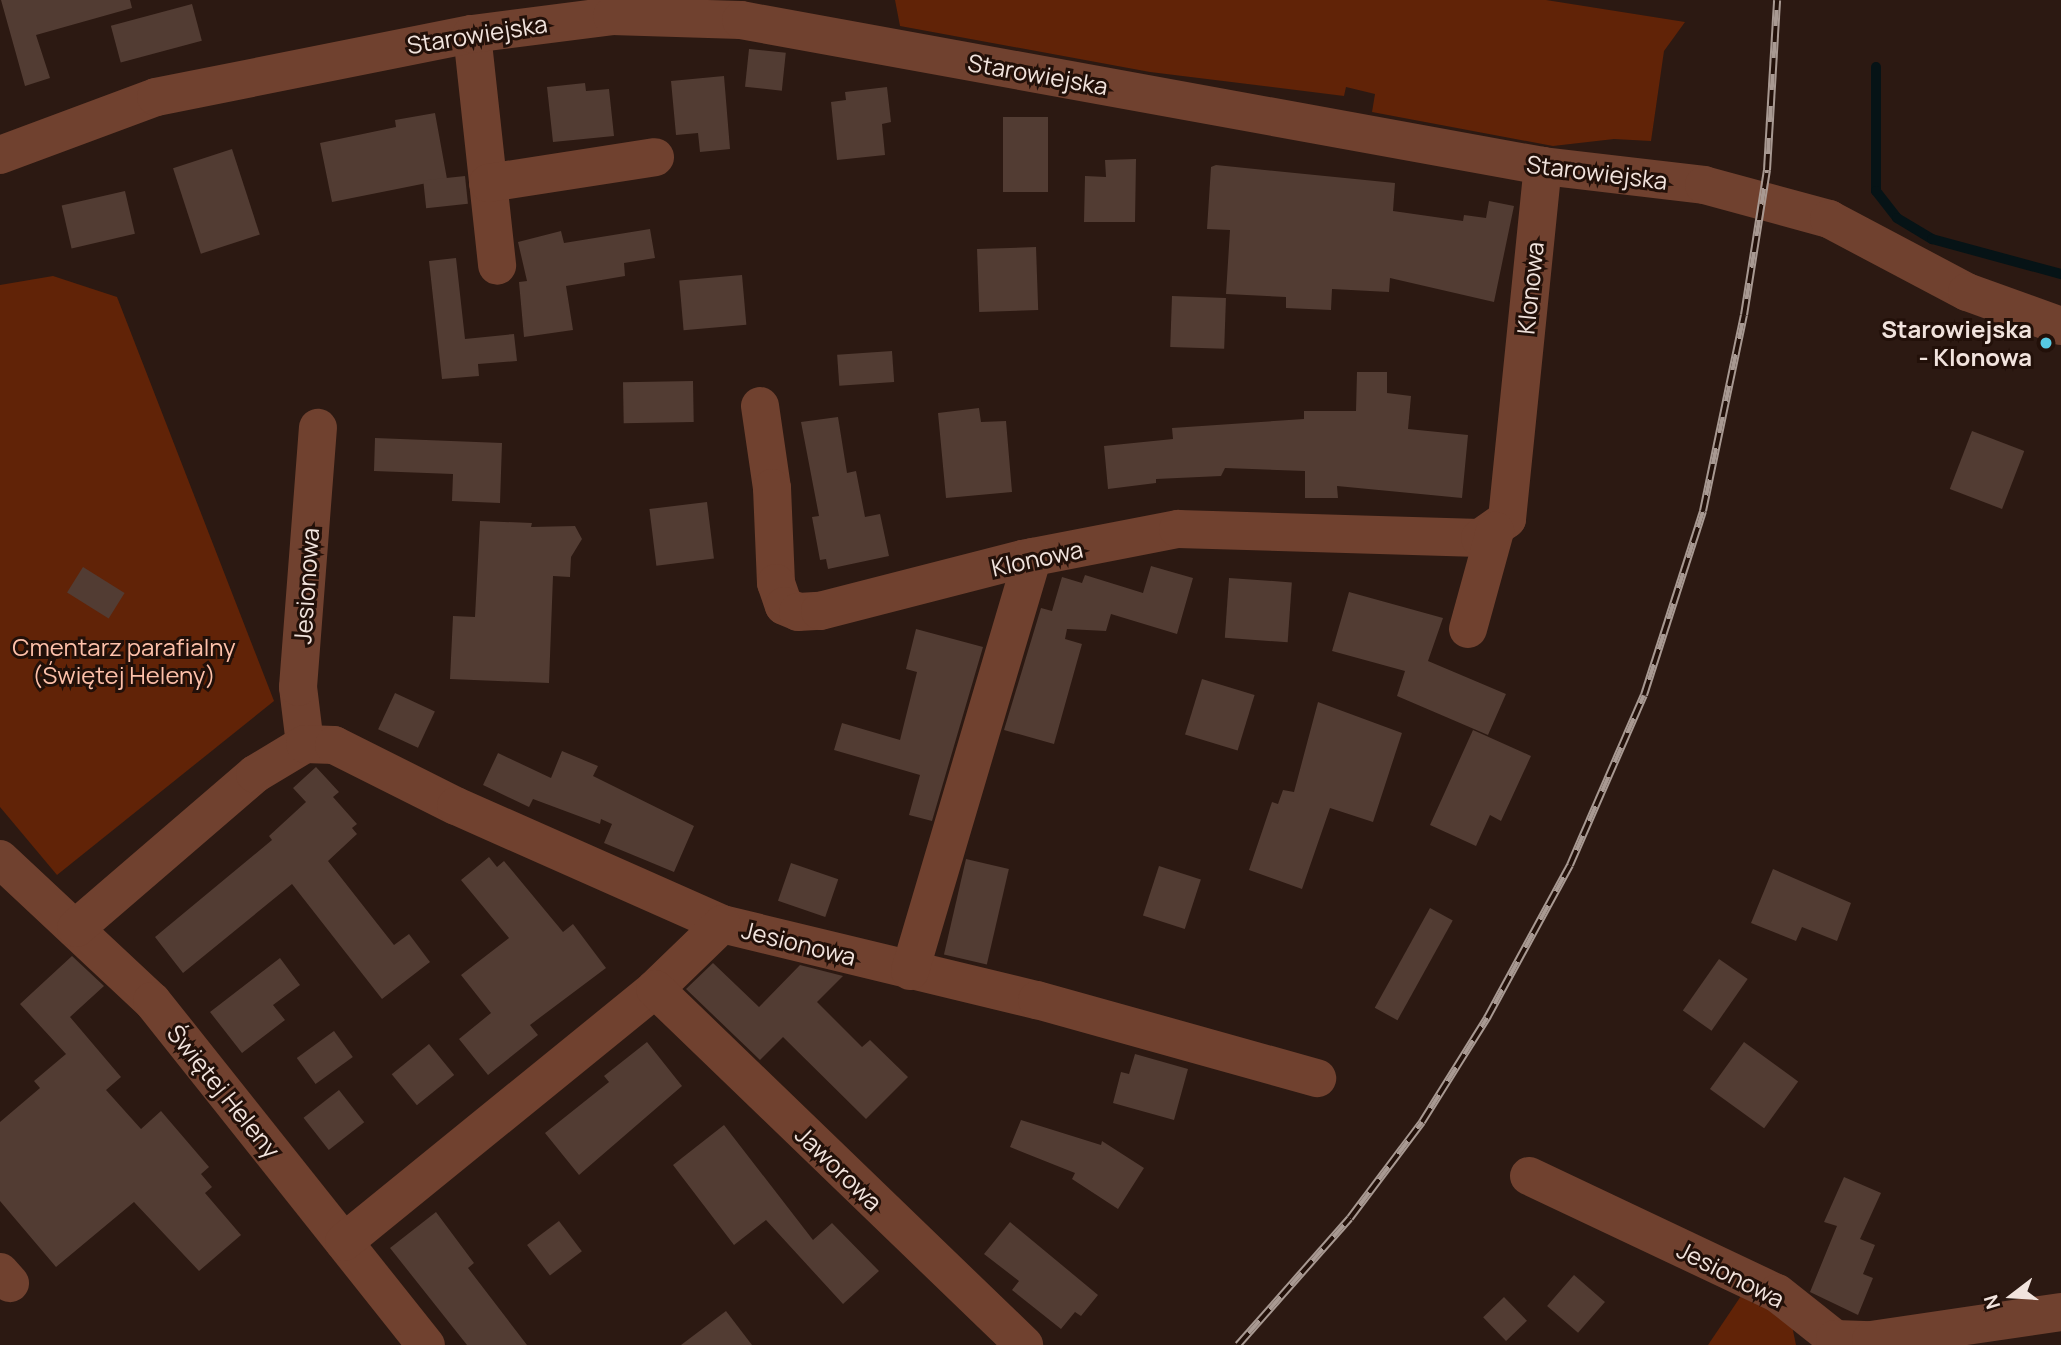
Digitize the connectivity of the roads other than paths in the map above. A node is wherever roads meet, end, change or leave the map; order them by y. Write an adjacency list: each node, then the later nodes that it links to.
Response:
1 (614, 8): 2 (street, Starowiejska); 5 (street, Starowiejska)
2 (472, 34): 3 (street, Starowiejska); 6 (street)
3 (0, 155)
4 (655, 157): 6 (street)
5 (1543, 166): 8 (street, Starowiejska); 11 (street, Klonowa)
6 (488, 183): 7 (street)
7 (498, 266)
8 (2061, 326)
9 (760, 406): 12 (street, Klonowa)
10 (318, 428): 14 (street, Jesionowa)
11 (1495, 531): 12 (street, Klonowa); 13 (street, Klonowa)
12 (1033, 557): 18 (street)
13 (1468, 629)
14 (305, 744): 16 (street, Jesionowa); 17 (street)
15 (0, 859): 17 (street, Świętej Heleny)
16 (722, 924): 18 (street, Jesionowa); 19 (street)
17 (76, 928): 22 (street, Świętej Heleny)
18 (911, 971): 20 (street, Jesionowa)
19 (655, 989): 22 (street); 26 (street, Jaworowa)
20 (1317, 1079)
21 (1529, 1176): 24 (street, Jesionowa)
22 (344, 1242): 25 (street, Świętej Heleny)
23 (2061, 1312): 24 (street, Jesionowa)
24 (1834, 1342)
25 (426, 1345)
26 (1024, 1345)

